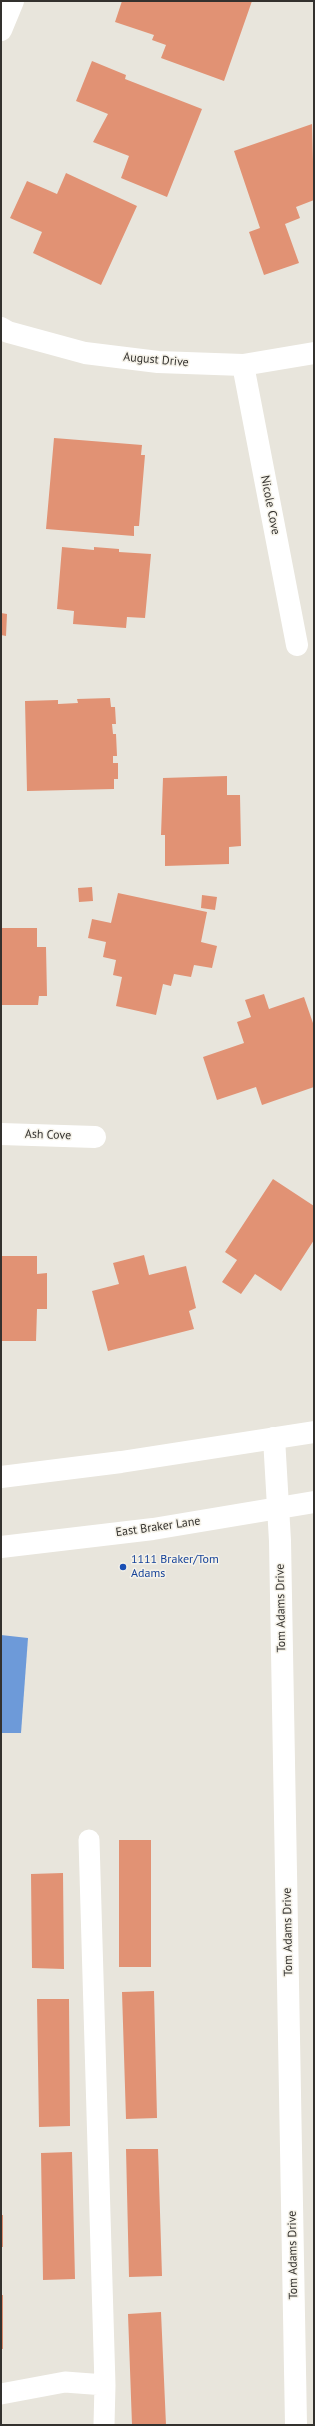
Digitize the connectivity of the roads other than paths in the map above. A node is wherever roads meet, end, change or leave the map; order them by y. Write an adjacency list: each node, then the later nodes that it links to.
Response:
1 (13, 1): 2 (street)
2 (1, 30)
3 (1, 328): 5 (street, August Drive)
4 (314, 353): 5 (street, August Drive)
5 (243, 365): 6 (street, Nicole Cove)
6 (297, 645)
7 (1, 1134): 8 (street, Ash Cove)
8 (95, 1137)
9 (314, 1432): 10 (street)
10 (274, 1438): 11 (street); 13 (street, Tom Adams Drive)
11 (1, 1476)
12 (314, 1502): 13 (street, East Braker Lane)
13 (278, 1508): 14 (street, East Braker Lane); 19 (street, Tom Adams Drive)
14 (1, 1547)
15 (89, 1840): 16 (lane)
16 (105, 2384): 17 (lane); 18 (lane)
17 (1, 2394)
18 (104, 2425)
19 (296, 2425)

